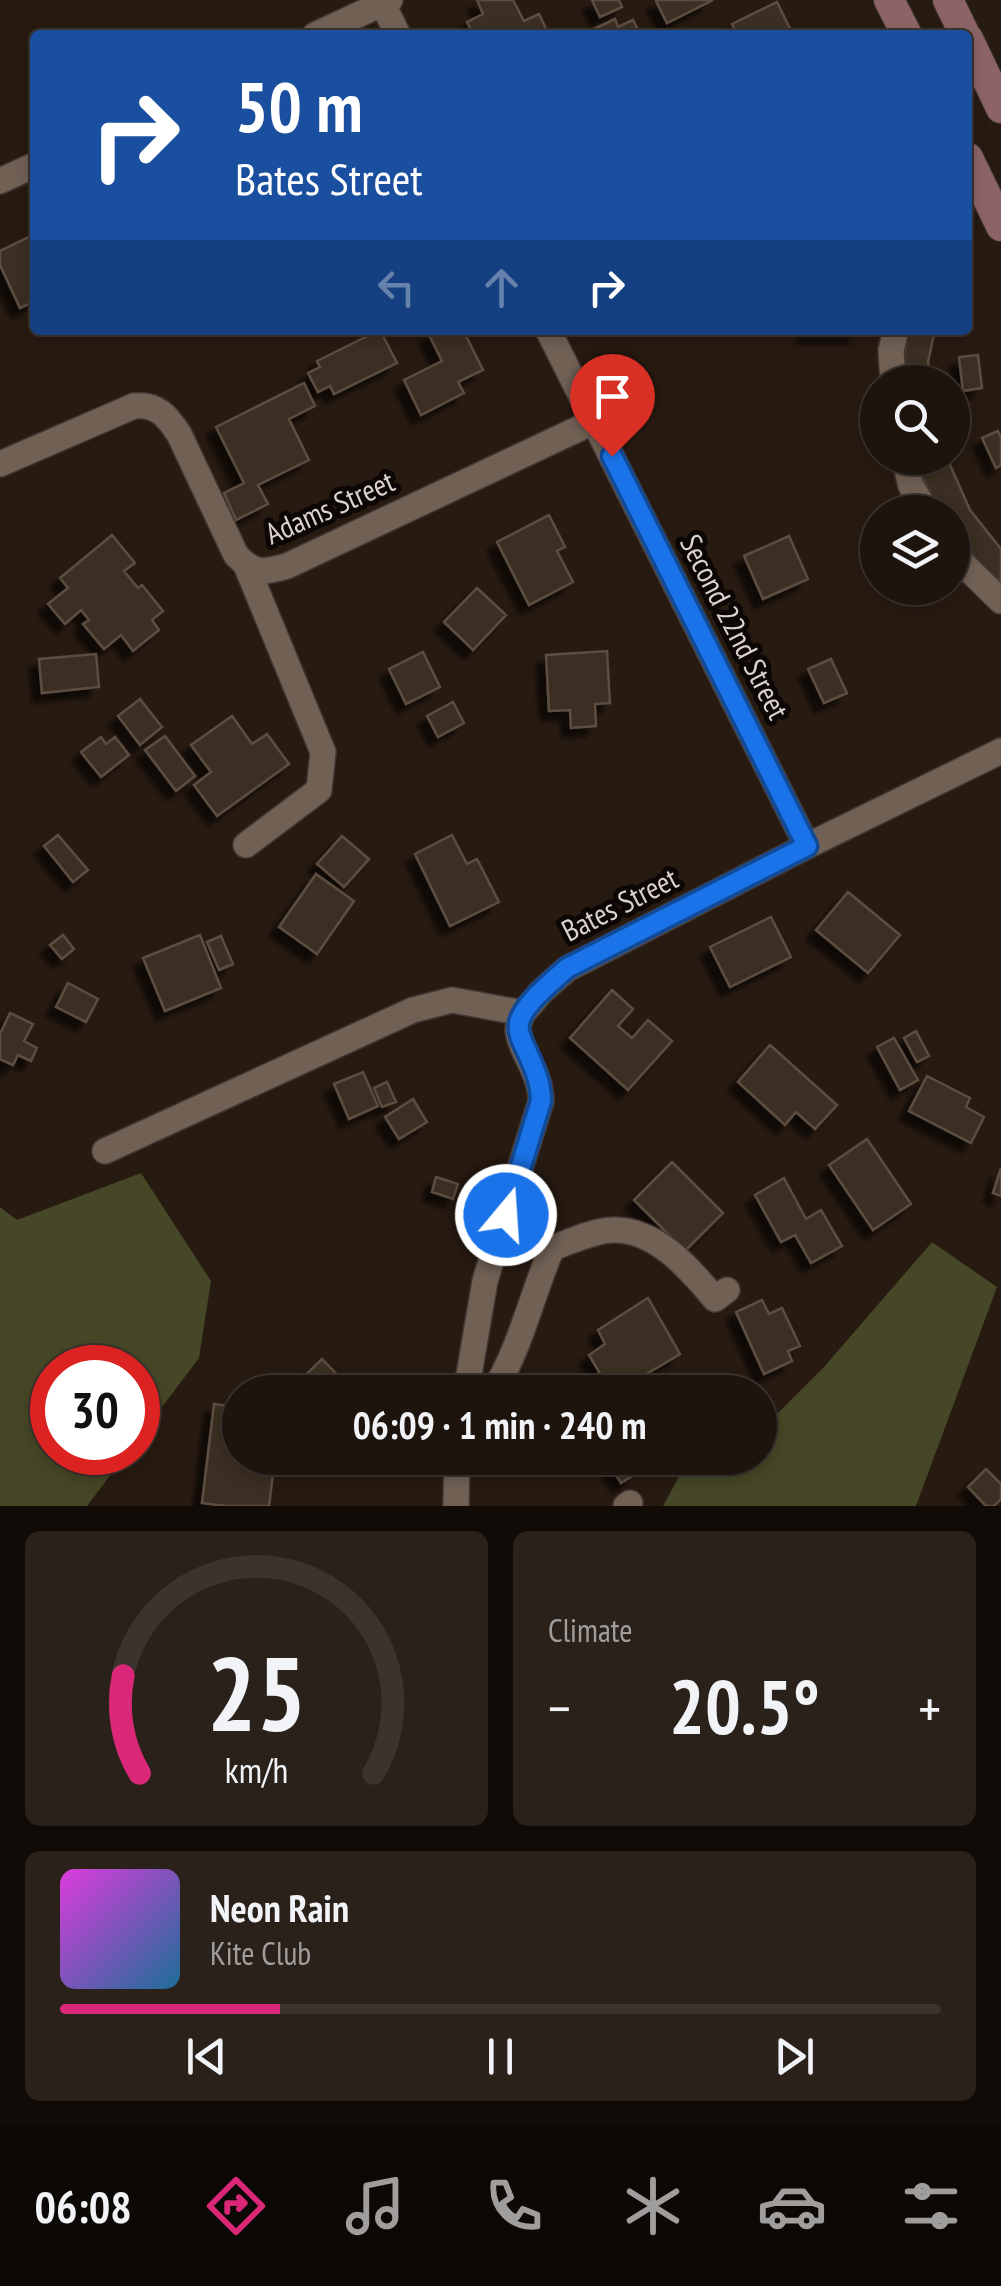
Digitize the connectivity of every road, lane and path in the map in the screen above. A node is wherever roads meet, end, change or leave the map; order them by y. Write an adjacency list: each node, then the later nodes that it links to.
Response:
1 (890, 0): 6 (street)
2 (948, 0): 7 (street)
3 (384, 1): 4 (street); 5 (street)
4 (324, 30)
5 (396, 30)
6 (905, 30)
7 (963, 30)
8 (972, 49): 9 (street)
9 (1001, 108)
10 (30, 167): 12 (street)
11 (972, 178): 13 (street)
12 (0, 181)
13 (1001, 226)
14 (551, 335): 17 (street, Second 22nd Street)
15 (895, 335): 16 (street)
16 (892, 365)
17 (595, 421): 19 (street, Adams Street); 24 (street, Second 22nd Street)
18 (0, 464): 19 (street, Adams Street)
19 (246, 565): 23 (street)
20 (970, 572): 21 (street)
21 (1001, 601)
22 (1001, 751): 24 (street, Bates Street)
23 (246, 844)
24 (807, 846): 25 (street, Bates Street)
25 (523, 1012): 26 (street); 28 (street)
26 (105, 1151)
27 (726, 1290): 29 (street)
28 (469, 1375)
29 (501, 1375)
30 (457, 1475): 31 (street)
31 (456, 1506)

